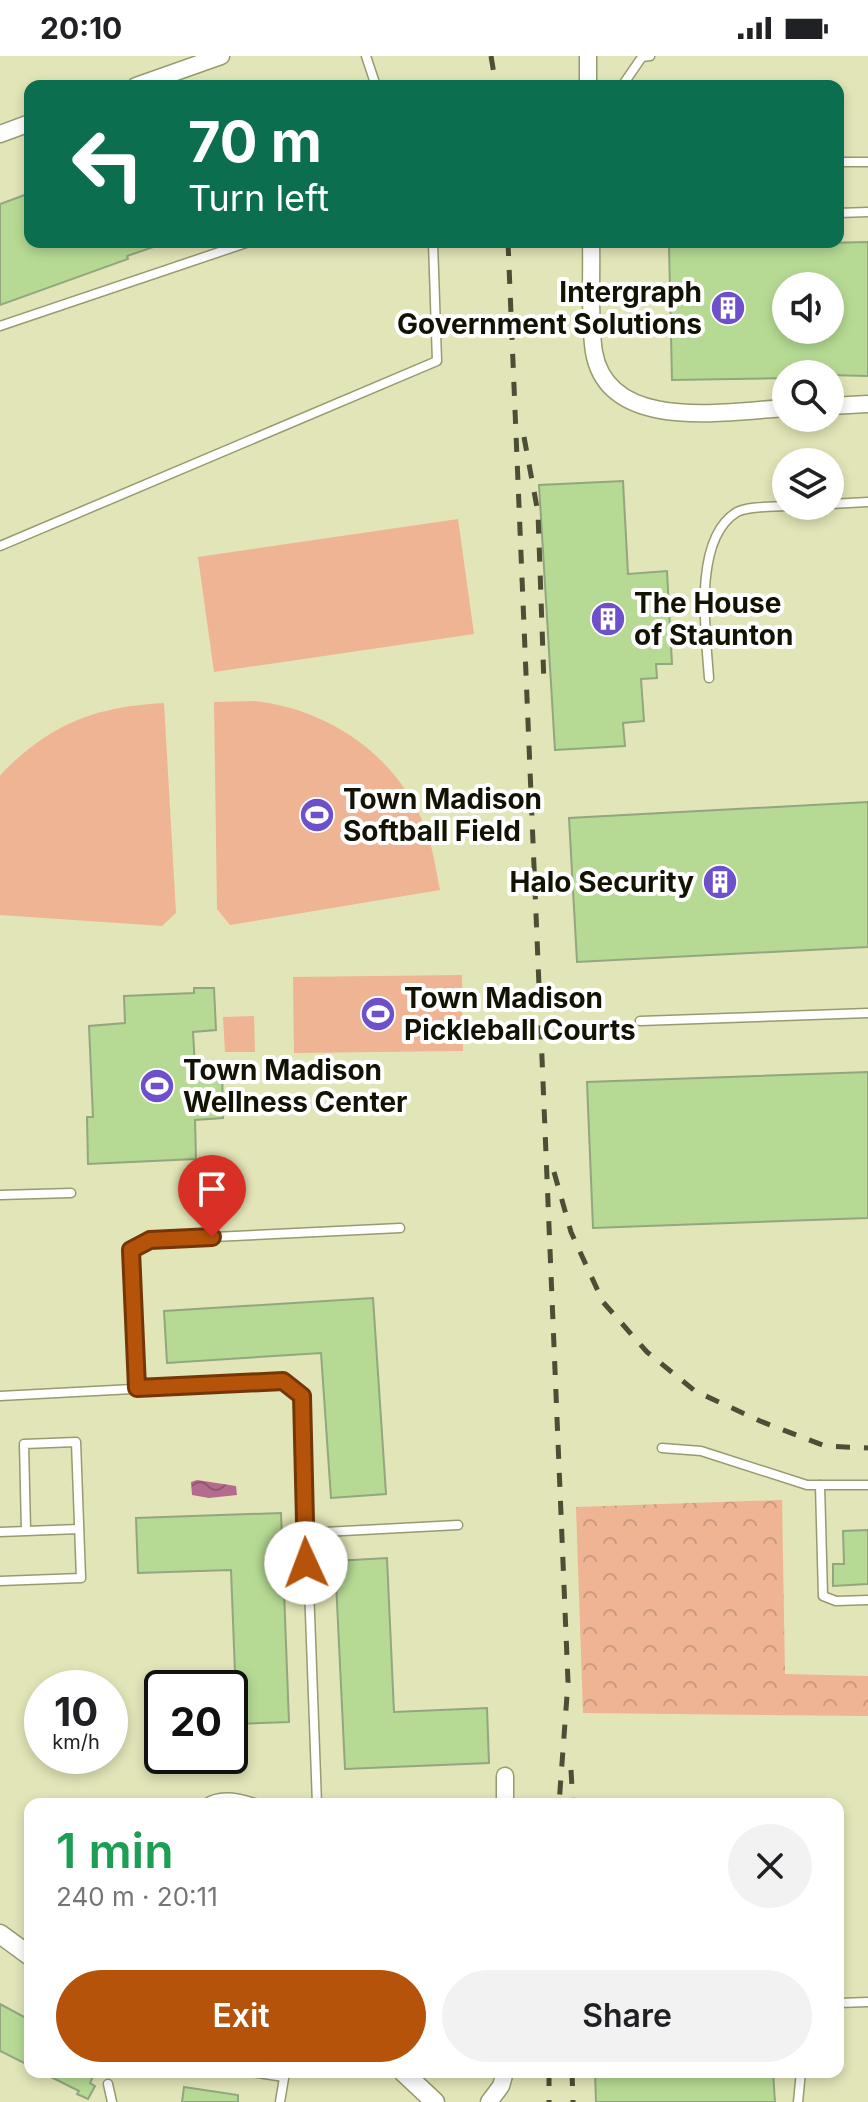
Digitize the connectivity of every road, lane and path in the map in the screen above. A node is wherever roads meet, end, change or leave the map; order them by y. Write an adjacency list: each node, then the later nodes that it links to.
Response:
1 (221, 56): 6 (street)
2 (366, 56): 7 (lane)
3 (588, 56): 8 (street)
4 (642, 56): 5 (lane); 9 (lane)
5 (650, 56)
6 (153, 80)
7 (374, 80)
8 (588, 80)
9 (626, 80)
10 (24, 125): 11 (street)
11 (0, 134)
12 (844, 162): 13 (lane)
13 (868, 162)
14 (868, 212): 15 (lane)
15 (844, 213)
16 (231, 248): 19 (lane)
17 (433, 248): 26 (lane)
18 (591, 248): 22 (street)
19 (0, 326)
20 (868, 404): 21 (street)
21 (844, 405)
22 (772, 409)
23 (868, 502): 24 (lane)
24 (844, 503)
25 (772, 507): 27 (lane)
26 (0, 546)
27 (709, 678)
28 (868, 1013): 29 (lane)
29 (640, 1021)
30 (71, 1193): 31 (lane)
31 (0, 1195)
32 (400, 1228): 33 (lane)
33 (137, 1388): 34 (lane); 42 (lane)
34 (0, 1396)
35 (662, 1448): 36 (lane)
36 (820, 1485): 37 (lane); 44 (lane)
37 (868, 1485)
38 (458, 1525): 42 (lane)
39 (79, 1529): 40 (lane); 40 (lane); 43 (lane)
40 (26, 1530): 41 (lane)
41 (0, 1532)
42 (305, 1533): 46 (lane)
43 (0, 1581)
44 (868, 1600)
45 (505, 1776): 47 (street)
46 (317, 1798)
47 (505, 1798)
48 (0, 1934): 49 (street)
49 (24, 1952)
50 (868, 2002): 51 (lane)
51 (844, 2003)
52 (283, 2078): 58 (lane)
53 (409, 2078): 59 (street)
54 (503, 2078): 60 (street)
55 (800, 2078): 61 (lane)
56 (108, 2084): 57 (lane)
57 (112, 2102)
58 (280, 2102)
59 (435, 2102)
60 (489, 2102)
61 (798, 2102)

